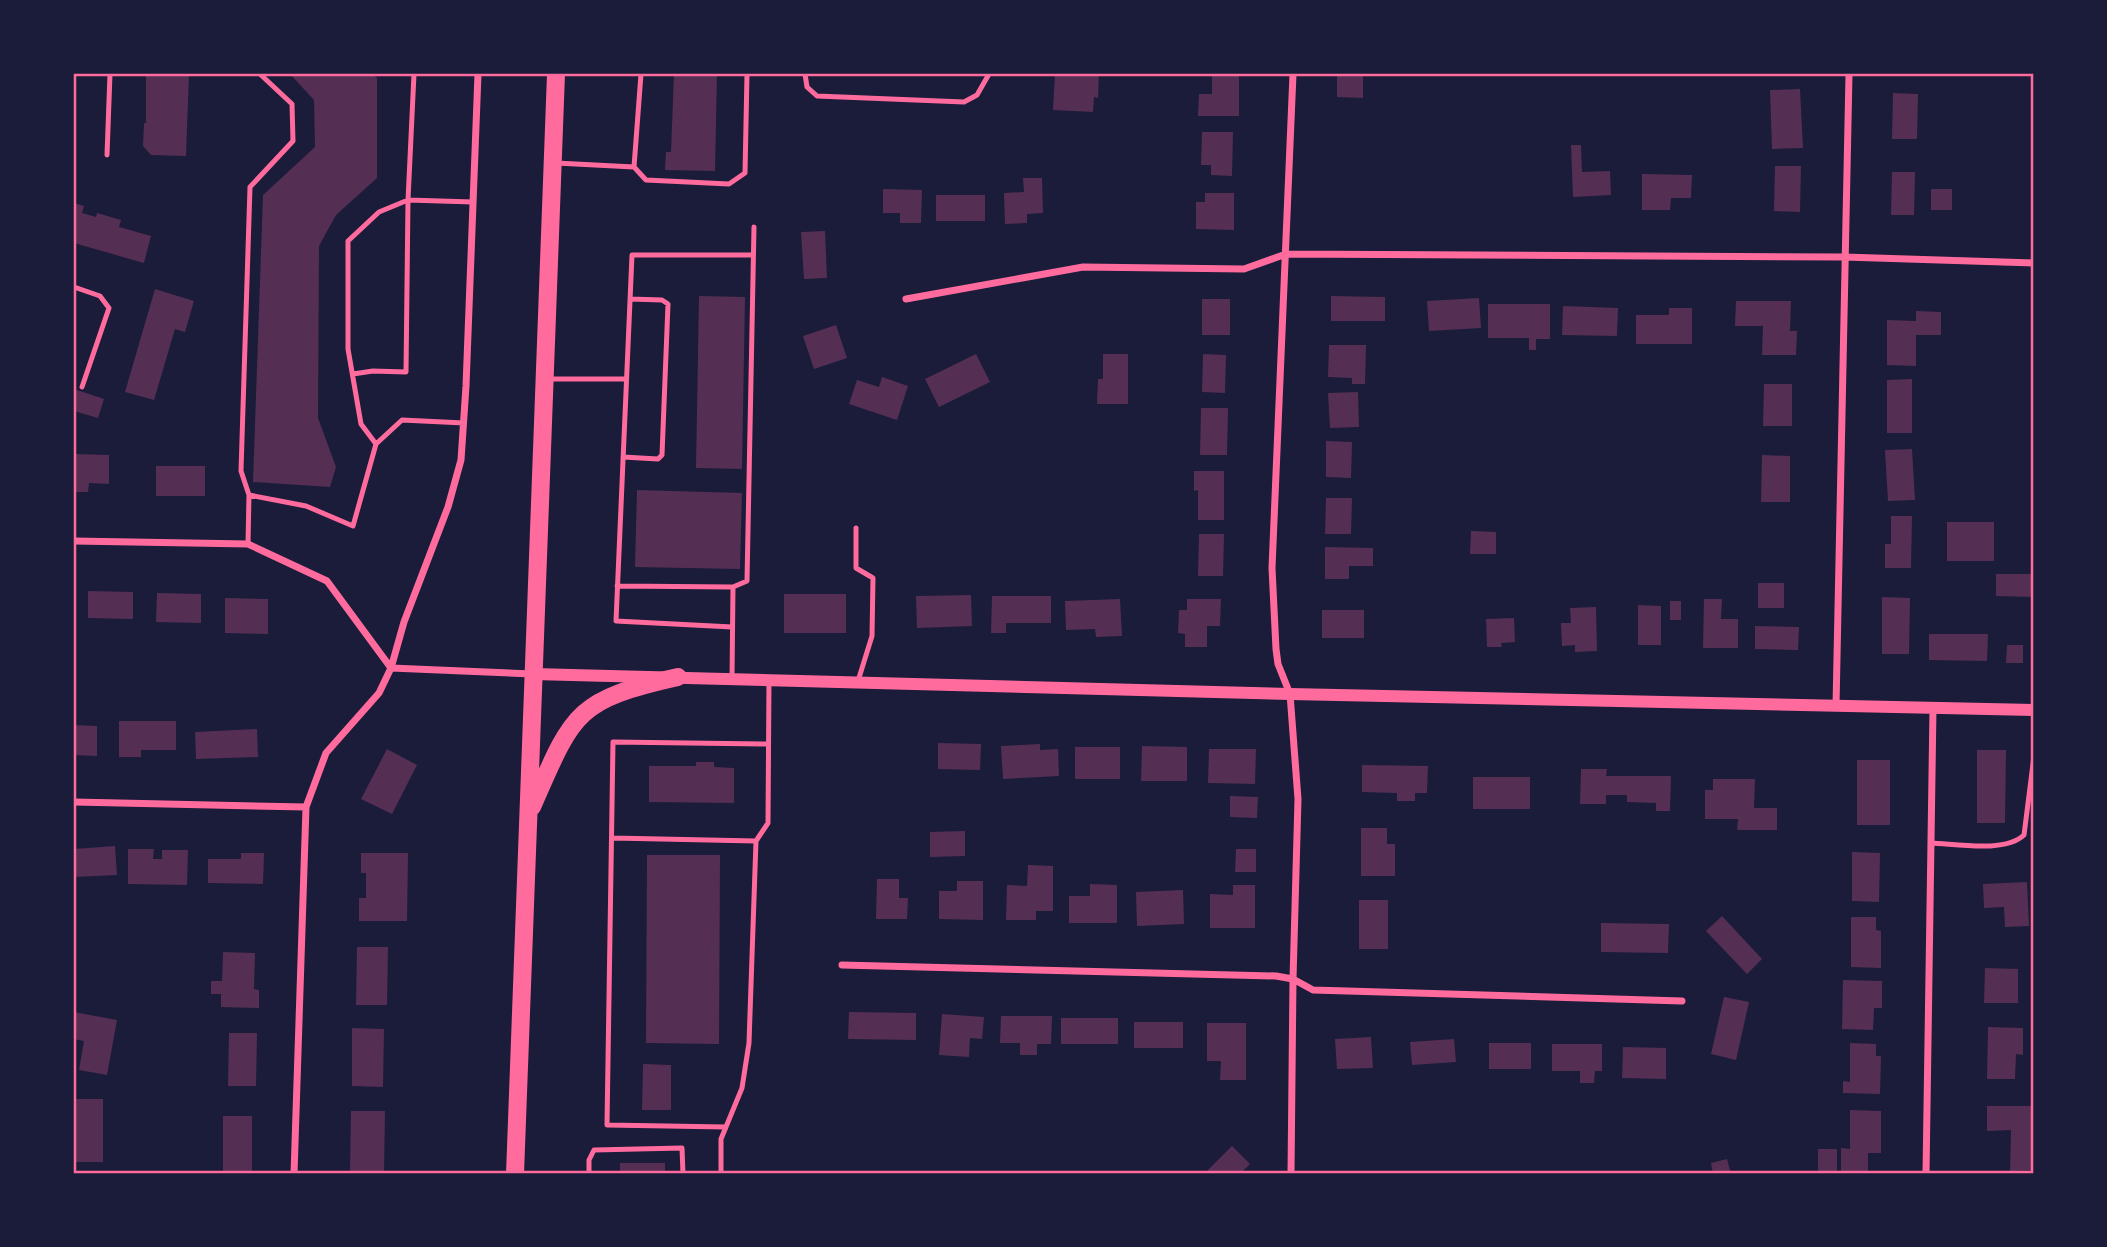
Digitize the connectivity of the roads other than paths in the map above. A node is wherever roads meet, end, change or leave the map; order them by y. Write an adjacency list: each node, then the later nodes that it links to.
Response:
1 (110, 74): 12 (lane)
2 (261, 74): 32 (lane)
3 (414, 74): 15 (lane)
4 (478, 74): 16 (street)
5 (556, 74): 13 (main road)
6 (641, 74): 14 (lane)
7 (747, 74): 14 (lane)
8 (805, 74): 9 (lane)
9 (989, 74)
10 (1293, 74): 18 (street)
11 (1849, 74): 20 (street)
12 (107, 155)
13 (553, 163): 14 (lane); 26 (main road)
14 (634, 167)
15 (408, 200): 16 (lane); 25 (lane); 25 (lane)
16 (473, 202): 29 (street)
17 (754, 227): 19 (lane)
18 (1286, 254): 20 (street); 24 (street); 45 (street)
19 (753, 256): 23 (lane); 37 (lane)
20 (1844, 257): 21 (street); 46 (street)
21 (2034, 263)
22 (74, 287): 28 (lane)
23 (630, 299): 27 (lane); 31 (lane)
24 (906, 299)
25 (353, 374): 30 (lane)
26 (545, 379): 27 (lane); 40 (main road)
27 (626, 379): 31 (lane)
28 (82, 387)
29 (464, 423): 30 (lane); 39 (street)
30 (376, 444): 32 (lane)
31 (623, 457): 36 (lane)
32 (249, 495): 35 (lane)
33 (856, 528): 44 (lane)
34 (74, 541): 35 (street)
35 (247, 544): 39 (street)
36 (617, 586): 37 (lane); 38 (lane)
37 (733, 587): 38 (lane)
38 (733, 626): 42 (lane)
39 (391, 668): 40 (street); 52 (street)
40 (533, 674): 41 (street); 53 (main road)
41 (678, 677): 42 (street); 53 (main road)
42 (732, 678): 43 (street)
43 (769, 680): 44 (street); 49 (lane)
44 (858, 682): 45 (street)
45 (1290, 694): 46 (street); 58 (street)
46 (1836, 706): 47 (street)
47 (1933, 708): 48 (street); 56 (street)
48 (2034, 710)
49 (768, 744): 54 (lane); 55 (lane)
50 (2034, 756): 56 (lane)
51 (74, 802): 52 (street)
52 (306, 807): 61 (street)
53 (528, 817): 62 (main road)
54 (612, 838): 55 (lane); 60 (lane)
55 (755, 841): 60 (lane)
56 (1931, 843): 67 (street)
57 (842, 965): 58 (street)
58 (1293, 979): 59 (street); 66 (street)
59 (1682, 1001)
60 (726, 1127): 65 (lane)
61 (294, 1174)
62 (515, 1174)
63 (589, 1174): 64 (lane)
64 (683, 1174)
65 (721, 1174)
66 (1291, 1174)
67 (1926, 1174)

